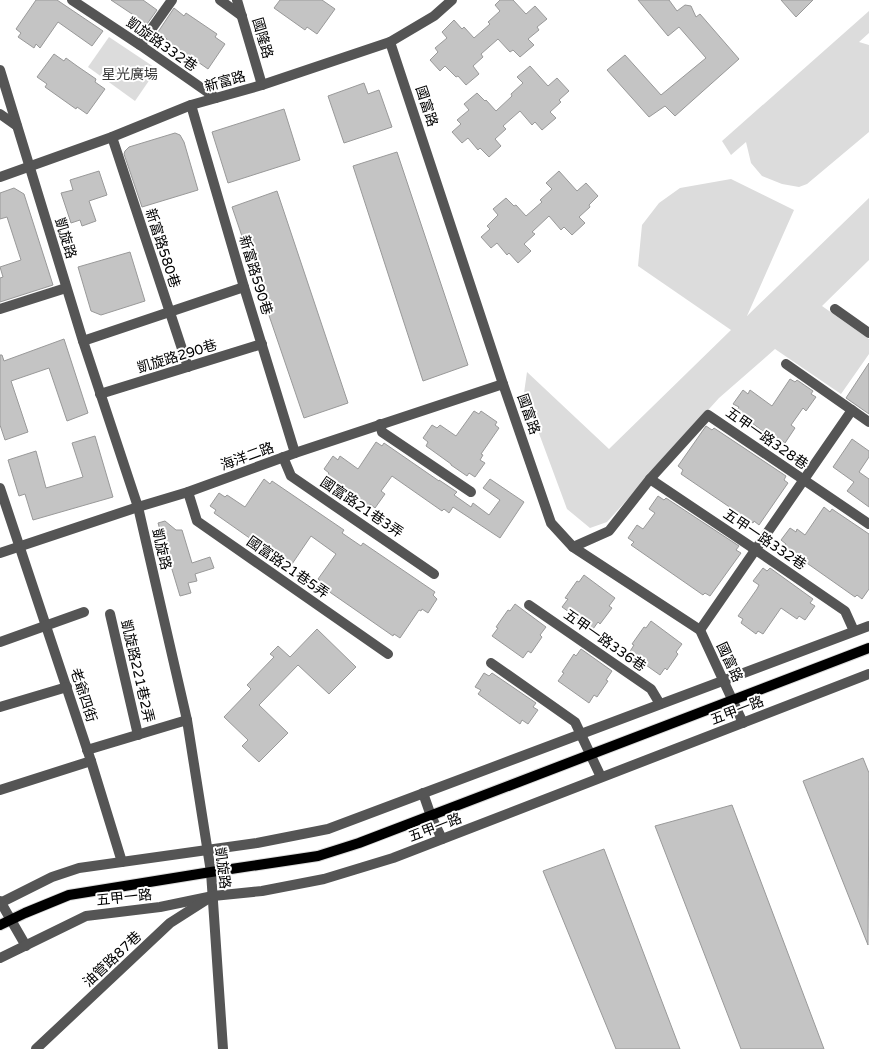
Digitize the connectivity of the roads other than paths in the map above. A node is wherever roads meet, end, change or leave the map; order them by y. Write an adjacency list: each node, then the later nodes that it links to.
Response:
1 (72, 0): 8 (street, 凱旋路332巷)
2 (172, 0): 8 (street)
3 (220, 0): 6 (street)
4 (237, 0): 6 (street, 國隆路)
5 (452, 0): 7 (street, 新富路)
6 (242, 16): 10 (street, 國隆路)
7 (390, 42): 10 (street, 新富路); 28 (street, 國富路)
8 (140, 45): 11 (street, 凱旋路332巷)
9 (0, 70): 14 (street, 凱旋路)
10 (262, 84): 11 (street, 新富路)
11 (216, 98): 12 (street, 新富路)
12 (191, 105): 15 (street, 新富路); 19 (street, 新富路590巷)
13 (0, 114): 14 (street)
14 (17, 126): 16 (street, 凱旋路)
15 (112, 137): 16 (street, 新富路); 22 (street, 新富路580巷)
16 (30, 166): 17 (street, 新富路); 18 (street, 凱旋路)
17 (0, 177)
18 (66, 288): 21 (street); 24 (street, 凱旋路)
19 (244, 288): 22 (street); 25 (street, 新富路590巷)
20 (835, 308): 23 (street)
21 (0, 309)
22 (169, 312): 24 (street); 27 (street, 新富路580巷)
23 (869, 333)
24 (83, 341): 29 (street, 凱旋路)
25 (262, 344): 27 (street, 凱旋路290巷); 33 (street, 新富路590巷)
26 (786, 364): 30 (street)
27 (188, 367): 29 (street, 凱旋路290巷)
28 (503, 384): 32 (street, 海洋二路); 43 (street, 國富路)
29 (100, 394): 40 (street, 凱旋路)
30 (852, 410): 31 (street); 36 (street)
31 (869, 422)
32 (380, 424): 33 (street, 海洋二路); 39 (street)
33 (295, 453): 34 (street, 海洋二路)
34 (283, 457): 38 (street, 海洋二路); 46 (street, 國富路21巷3弄)
35 (650, 479): 36 (street, 五甲一路328巷); 43 (street, 五甲一路328巷); 44 (street, 五甲一路332巷)
36 (803, 481): 41 (street, 五甲一路328巷); 44 (street)
37 (0, 488): 42 (street, 老爺四街)
38 (188, 492): 40 (street, 海洋二路); 56 (street, 國富路21巷5弄)
39 (471, 492)
40 (138, 507): 42 (street, 海洋二路); 64 (street, 凱旋路)
41 (869, 524)
42 (19, 547): 45 (street, 海洋二路); 50 (street, 老爺四街)
43 (573, 547): 52 (street, 國富路)
44 (756, 550): 52 (street); 53 (street, 五甲一路332巷)
45 (0, 553)
46 (434, 574)
47 (529, 605): 62 (street, 五甲一路336巷)
48 (84, 612): 50 (street)
49 (110, 614): 66 (street, 凱旋路221巷2弄)
50 (46, 625): 54 (street); 60 (street, 老爺四街)
51 (869, 626): 53 (street)
52 (700, 630): 59 (street, 國富路)
53 (854, 632): 59 (street)
54 (0, 642)
55 (869, 648): 61 (main road, 五甲一路)
56 (388, 654)
57 (492, 663): 67 (street)
58 (869, 674): 65 (street, 五甲一路)
59 (723, 680): 61 (street, 國富路); 62 (street)
60 (67, 687): 63 (street); 68 (street, 老爺四街)
61 (732, 700): 65 (street, 國富路); 69 (main road, 五甲一路)
62 (660, 704): 67 (street)
63 (0, 707)
64 (187, 720): 66 (street); 76 (street, 凱旋路)
65 (742, 723): 71 (street, 五甲一路)
66 (138, 734): 68 (street)
67 (581, 734): 69 (street); 73 (street)
68 (87, 750): 70 (street, 老爺四街)
69 (591, 755): 71 (street); 74 (main road, 五甲一路)
70 (91, 761): 72 (street); 77 (street, 老爺四街)
71 (602, 778): 75 (street, 五甲一路)
72 (0, 790)
73 (423, 793): 74 (street); 76 (street)
74 (431, 816): 75 (street); 78 (main road, 五甲一路)
75 (442, 839): 79 (street, 五甲一路)
76 (207, 850): 77 (street); 78 (street, 凱旋路)
77 (122, 862): 80 (street)
78 (211, 872): 79 (street, 凱旋路); 81 (main road, 五甲一路)
79 (213, 896): 83 (street, 五甲一路); 85 (street, 油管路87巷); 86 (street, 凱旋路)
80 (0, 902): 81 (street)
81 (10, 920): 82 (main road, 五甲一路); 83 (street)
82 (0, 925)
83 (26, 946): 84 (street, 五甲一路)
84 (0, 958)
85 (36, 1049)
86 (223, 1049)

